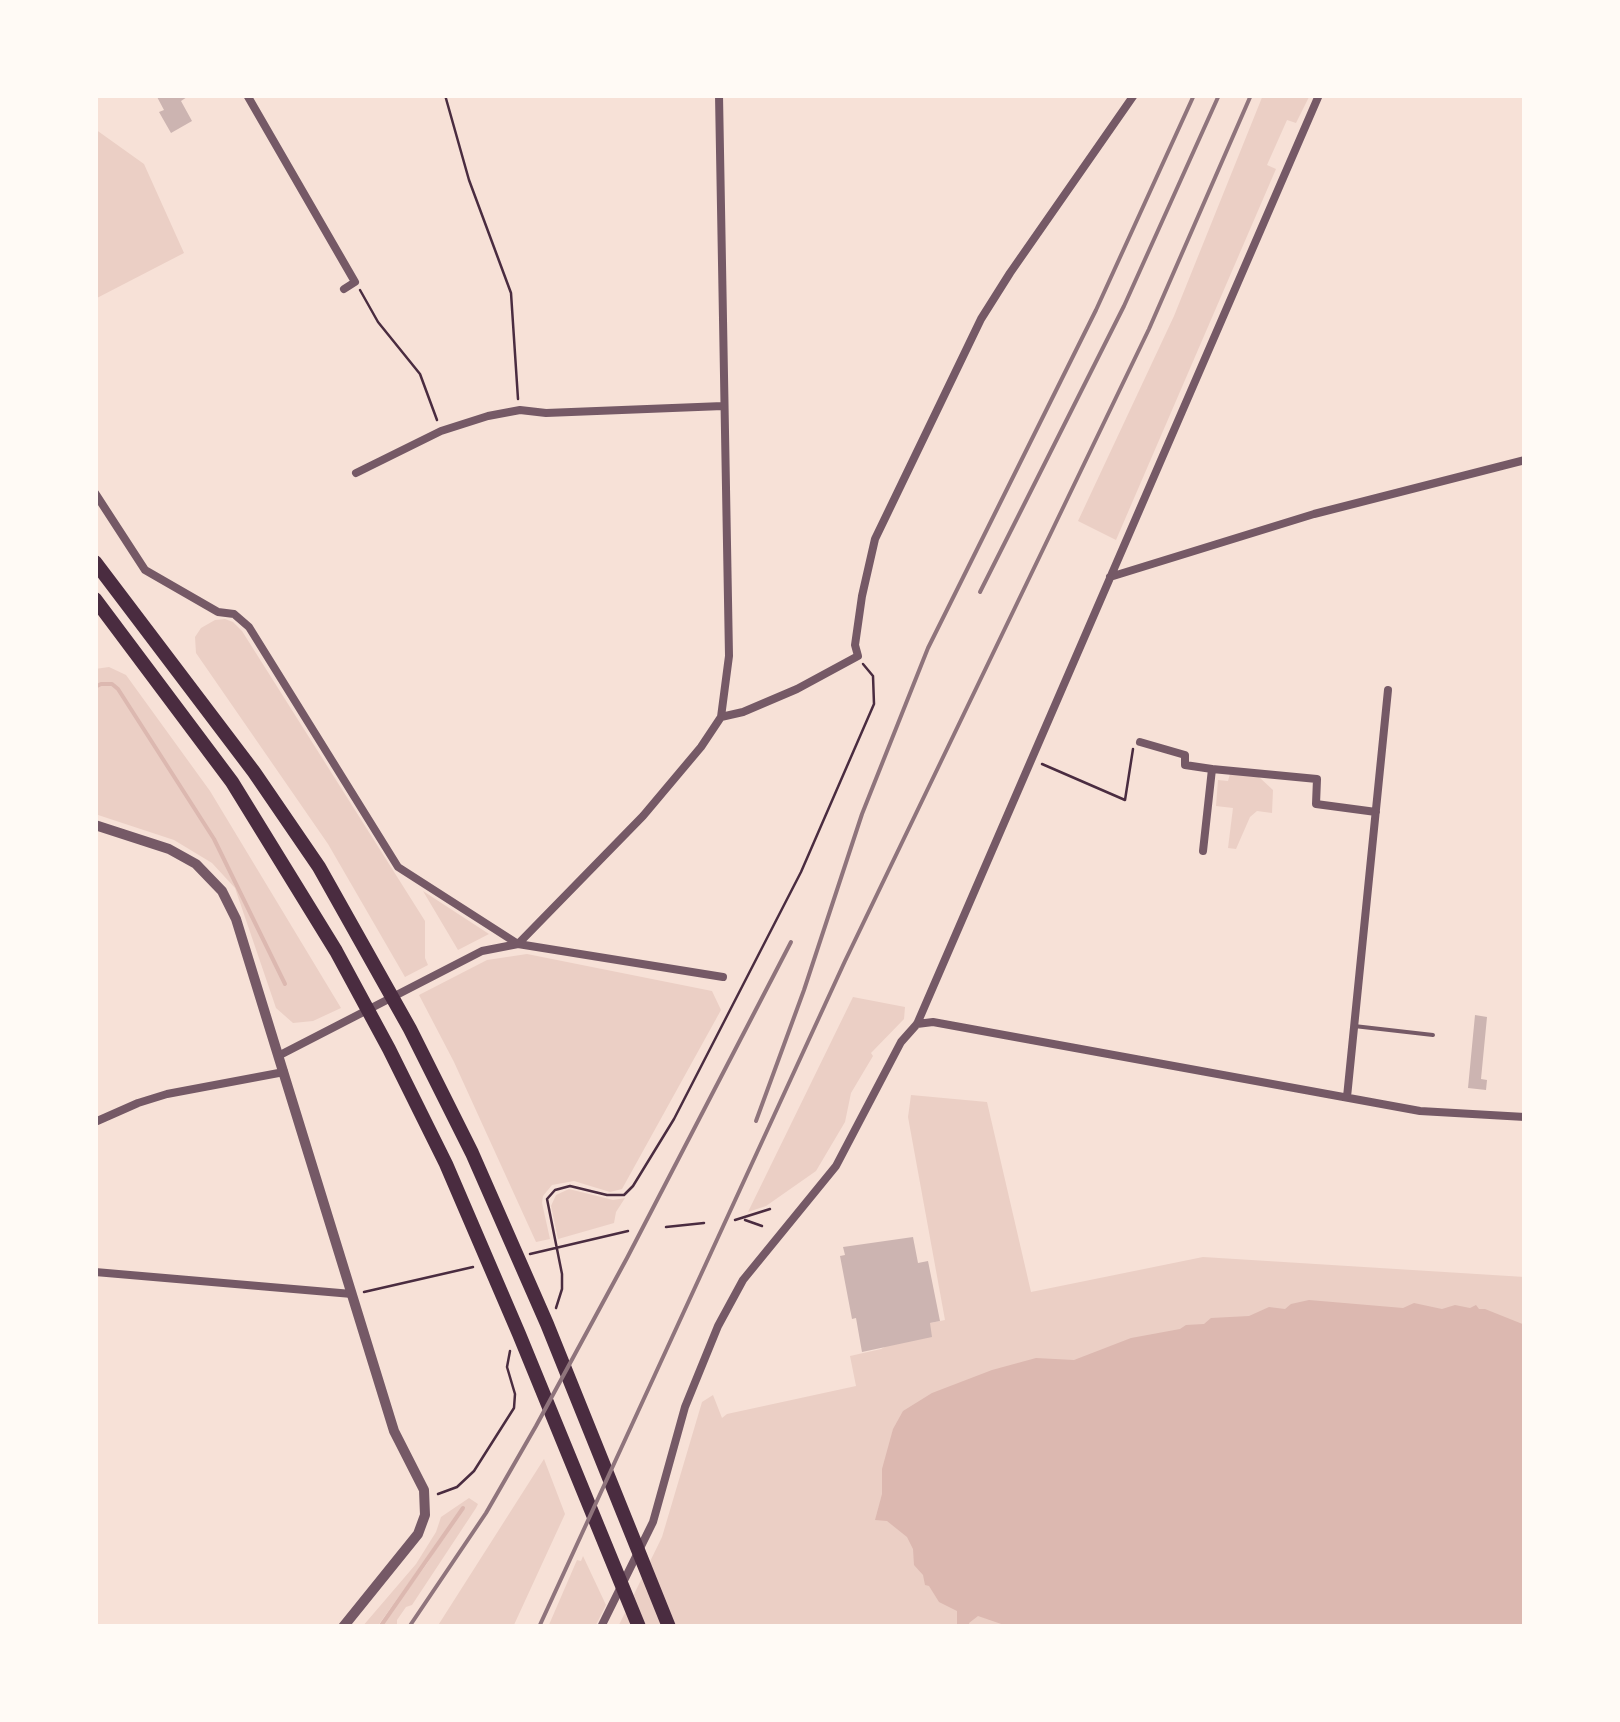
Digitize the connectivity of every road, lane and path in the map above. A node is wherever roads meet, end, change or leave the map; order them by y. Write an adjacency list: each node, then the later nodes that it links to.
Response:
1 (247, 95): 6 (street)
2 (445, 95): 9 (path)
3 (718, 95): 8 (street)
4 (1134, 95): 17 (street)
5 (1319, 95): 15 (street)
6 (356, 282): 7 (street); 10 (path)
7 (344, 288)
8 (723, 406): 9 (street); 19 (street)
9 (520, 410): 10 (street)
10 (441, 430): 12 (street)
11 (1525, 460): 15 (street)
12 (356, 473)
13 (95, 492): 26 (street)
14 (95, 562): 55 (highway)
15 (1110, 576): 21 (street)
16 (95, 599): 54 (highway)
17 (858, 656): 19 (street); 43 (path)
18 (1388, 690): 23 (street)
19 (721, 717): 26 (street)
20 (1140, 742): 21 (path); 22 (street)
21 (1031, 759): 28 (street)
22 (1212, 769): 23 (street); 25 (street)
23 (1376, 812): 29 (street)
24 (95, 825): 31 (street)
25 (1202, 851)
26 (518, 944): 27 (street); 31 (street)
27 (724, 978)
28 (917, 1024): 33 (street); 53 (street)
29 (1354, 1026): 30 (lane); 33 (street)
30 (1433, 1035)
31 (280, 1055): 32 (street)
32 (284, 1072): 35 (street); 48 (street)
33 (1347, 1097): 34 (street)
34 (1525, 1117)
35 (95, 1122)
36 (770, 1208): 38 (path)
37 (734, 1220): 38 (path)
38 (744, 1220): 41 (path)
39 (704, 1223): 40 (path)
40 (666, 1226)
41 (762, 1226)
42 (628, 1231): 43 (path)
43 (557, 1248): 44 (path); 49 (path)
44 (514, 1258)
45 (478, 1266): 47 (path)
46 (95, 1272): 48 (street)
47 (368, 1292)
48 (352, 1294): 52 (street)
49 (551, 1314)
50 (515, 1345): 51 (path)
51 (437, 1494)
52 (343, 1627)
53 (601, 1627)
54 (639, 1627)
55 (669, 1627)

